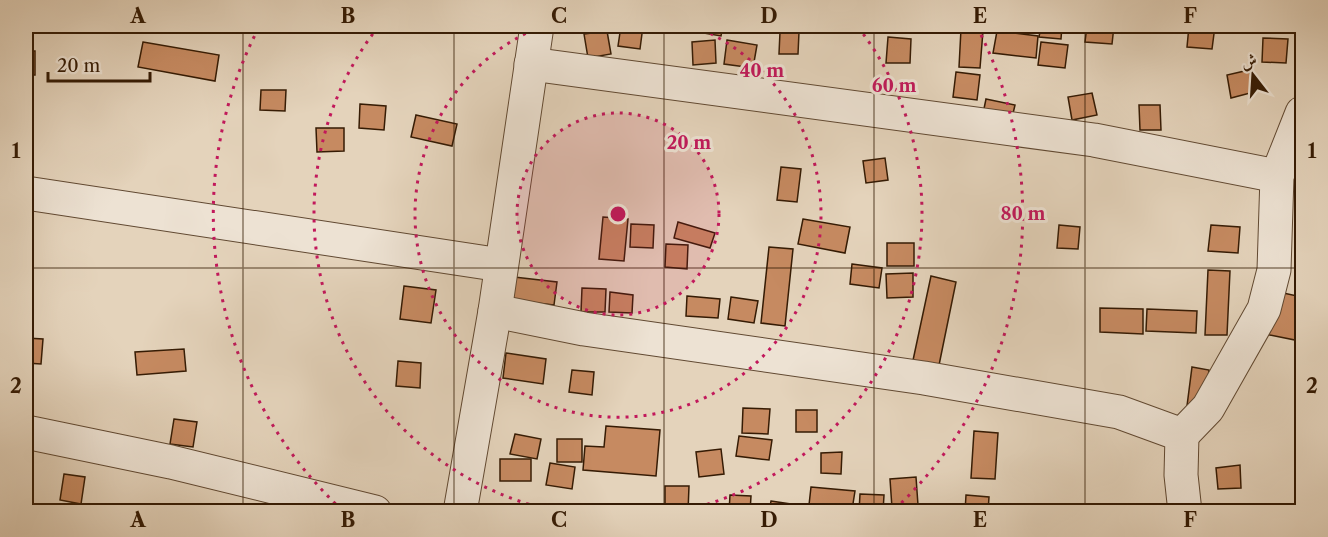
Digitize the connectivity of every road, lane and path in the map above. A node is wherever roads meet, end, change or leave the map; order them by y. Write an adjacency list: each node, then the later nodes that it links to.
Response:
1 (537, 26): 2 (street)
2 (531, 64): 4 (street); 6 (street)
3 (1302, 112): 4 (street)
4 (1277, 176): 9 (street)
5 (26, 193): 6 (street)
6 (501, 265): 7 (street)
7 (495, 311): 9 (street); 11 (street)
8 (26, 432): 10 (street)
9 (1182, 435): 12 (street)
10 (375, 512)
11 (460, 512)
12 (1185, 512)

